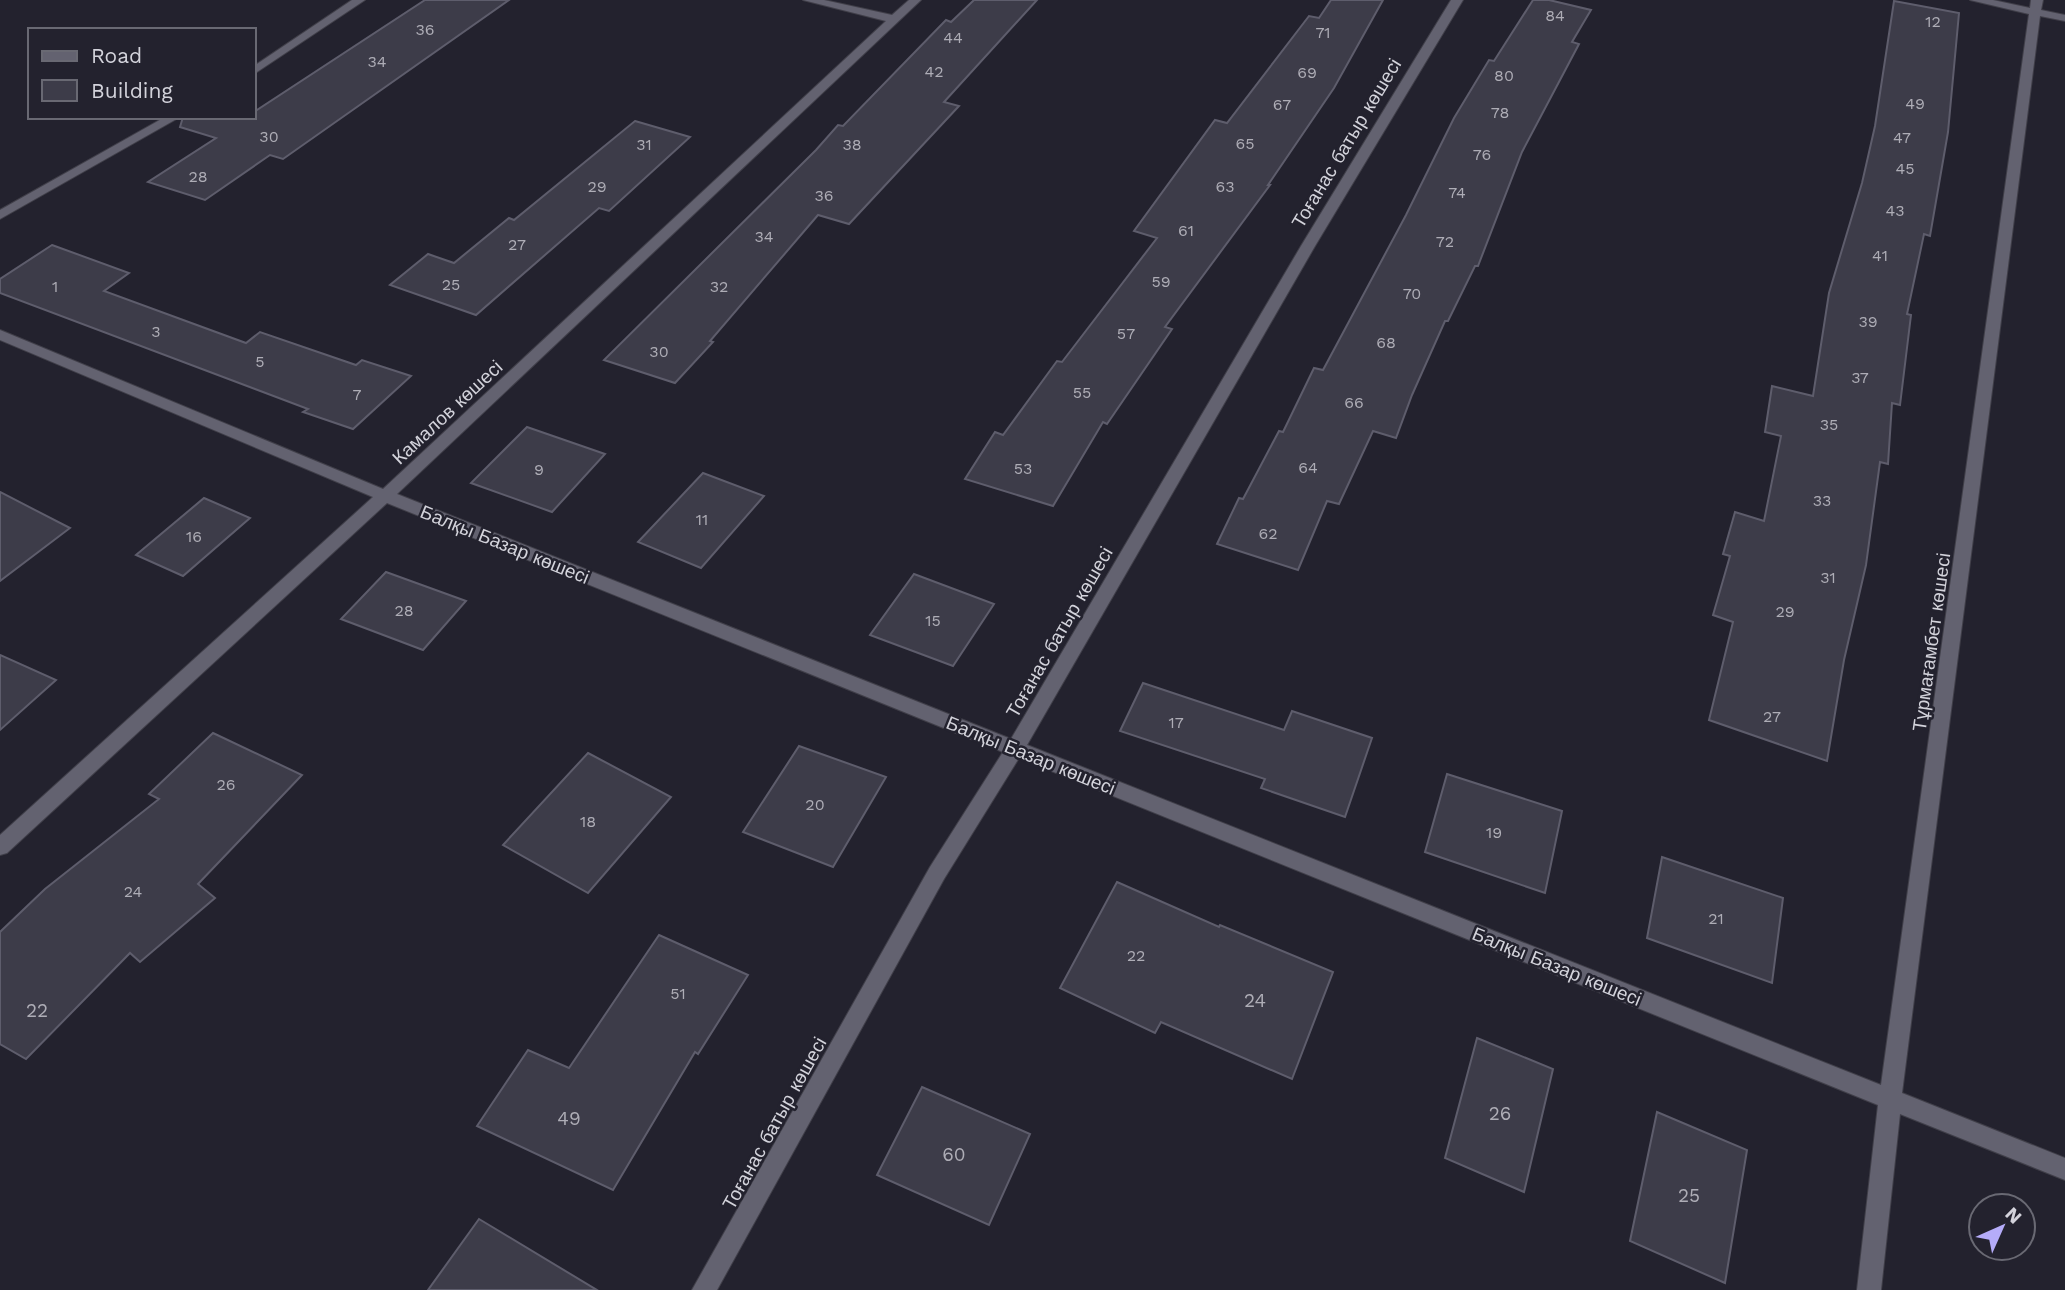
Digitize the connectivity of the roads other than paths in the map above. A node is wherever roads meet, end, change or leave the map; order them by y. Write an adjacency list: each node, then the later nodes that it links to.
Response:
1 (359, 0): 9 (street)
2 (809, 0): 8 (street)
3 (915, 0): 8 (street, Камалов көшесі)
4 (1457, 0): 14 (street, Тоғанас батыр көшесі)
5 (1976, 0): 6 (street)
6 (2037, 6): 7 (street); 16 (street, Тұрмағамбет көшесі)
7 (2065, 18)
8 (895, 19): 13 (street, Камалов көшесі)
9 (256, 70)
10 (170, 119): 11 (street)
11 (0, 215)
12 (0, 335): 13 (street, Балқы Базар көшесі)
13 (385, 496): 14 (street, Балқы Базар көшесі); 15 (street, Камалов көшесі)
14 (1015, 748): 16 (street, Балқы Базар көшесі); 18 (street, Тоғанас батыр көшесі)
15 (0, 847)
16 (1890, 1100): 17 (street, Балқы Базар көшесі); 19 (street, Тұрмағамбет көшесі)
17 (2065, 1169)
18 (704, 1290)
19 (1869, 1290)

